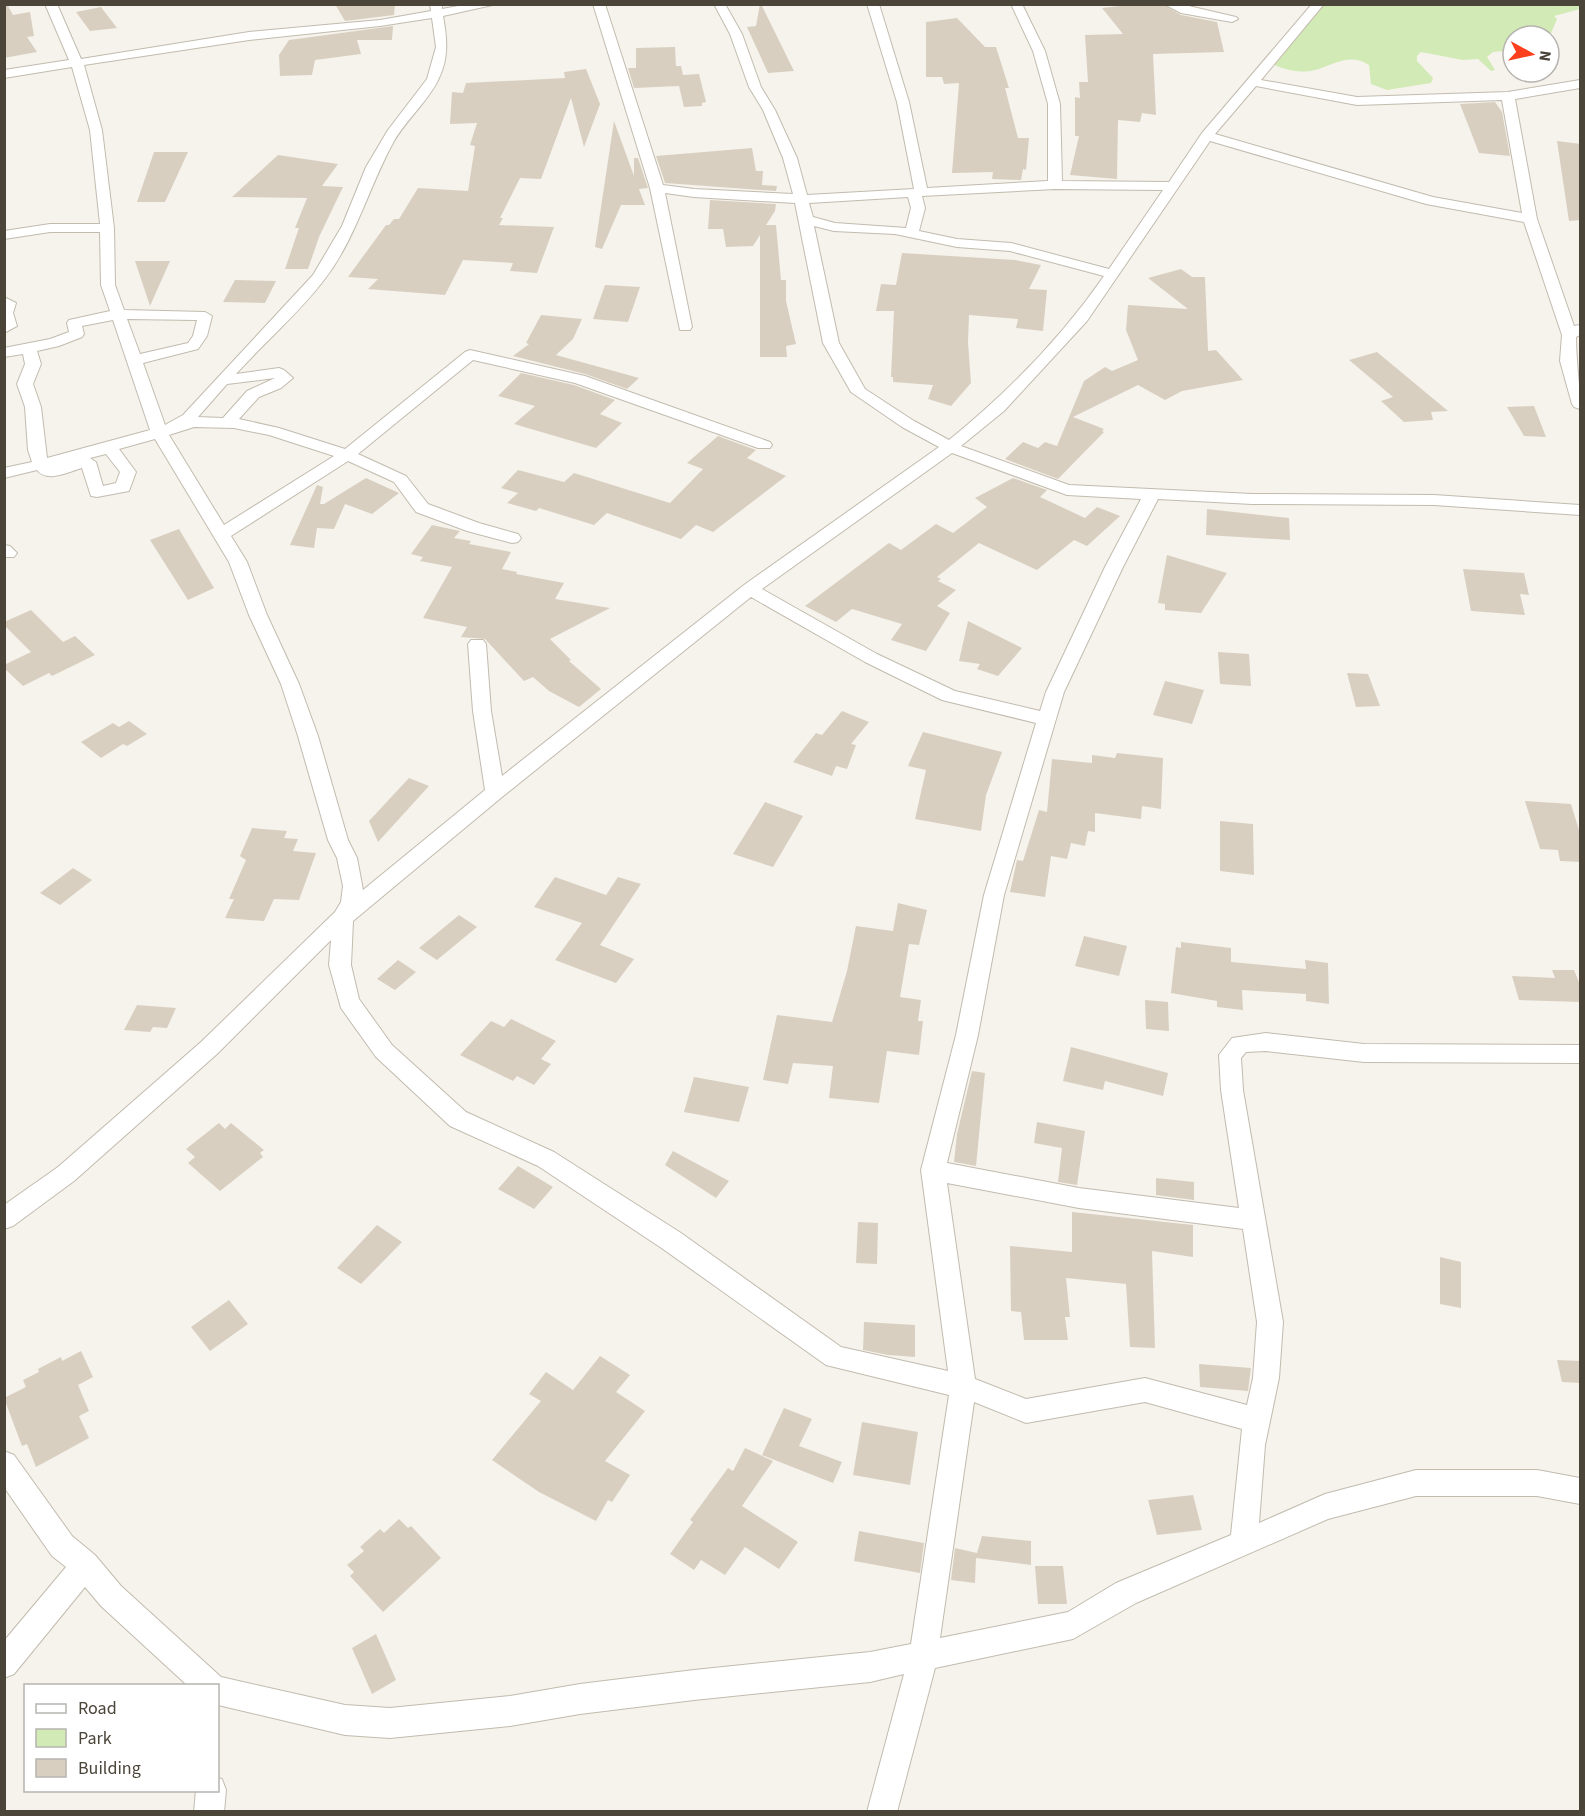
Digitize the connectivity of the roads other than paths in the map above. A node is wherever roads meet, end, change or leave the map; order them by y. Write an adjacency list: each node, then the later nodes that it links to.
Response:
1 (51, 4): 11 (street)
2 (492, 4): 9 (street)
3 (599, 4): 19 (street)
4 (719, 4): 21 (street)
5 (873, 4): 20 (street)
6 (1016, 4): 17 (street)
7 (1169, 4): 10 (street)
8 (1318, 4): 13 (street)
9 (437, 9): 11 (street); 36 (street)
10 (1232, 19)
11 (76, 65): 12 (street); 24 (street)
12 (4, 74)
13 (1252, 82): 15 (street); 16 (street)
14 (1581, 84): 15 (street)
15 (1508, 96): 23 (street)
16 (1207, 135): 18 (street); 23 (street)
17 (1055, 185): 18 (street); 20 (street)
18 (1173, 186): 27 (street)
19 (657, 188): 21 (street); 30 (street)
20 (917, 193): 21 (street); 25 (street)
21 (802, 199): 22 (street)
22 (806, 219): 25 (street); 42 (street)
23 (1530, 219): 32 (street)
24 (106, 228): 26 (street); 29 (street)
25 (912, 233): 27 (street)
26 (4, 235)
27 (1112, 274): 42 (street)
28 (5, 309): 31 (street)
29 (118, 314): 33 (street); 35 (street); 35 (street)
30 (685, 327)
31 (4, 329)
32 (1575, 332): 37 (street)
33 (29, 348): 34 (street); 44 (street)
34 (4, 353)
35 (134, 360): 39 (street)
36 (222, 380): 38 (street); 39 (street)
37 (1581, 404)
38 (227, 423): 39 (street); 43 (street)
39 (159, 432): 41 (street); 48 (street)
40 (764, 445): 43 (street)
41 (110, 447): 44 (street); 44 (street)
42 (950, 447): 46 (street); 50 (street)
43 (347, 455): 48 (street); 49 (street)
44 (40, 465): 45 (street)
45 (4, 473)
46 (1152, 494): 47 (street); 52 (street)
47 (1581, 510)
48 (221, 535): 54 (street)
49 (512, 538)
50 (750, 589): 52 (street); 53 (street)
51 (477, 644): 53 (street)
52 (1047, 718): 56 (street)
53 (495, 792): 54 (street)
54 (343, 918): 57 (street); 59 (street)
55 (1581, 1054): 58 (street)
56 (933, 1170): 58 (street); 59 (street)
57 (4, 1219)
58 (1254, 1220): 60 (street)
59 (963, 1386): 60 (street); 65 (street)
60 (1256, 1420): 63 (street)
61 (4, 1464): 64 (street)
62 (1581, 1491): 63 (street)
63 (1244, 1544): 65 (street)
64 (85, 1565): 66 (street); 67 (street)
65 (923, 1657): 68 (street); 71 (street)
66 (4, 1664)
67 (208, 1684)
68 (219, 1690)
69 (211, 1792): 70 (street)
70 (209, 1812)
71 (882, 1812)

